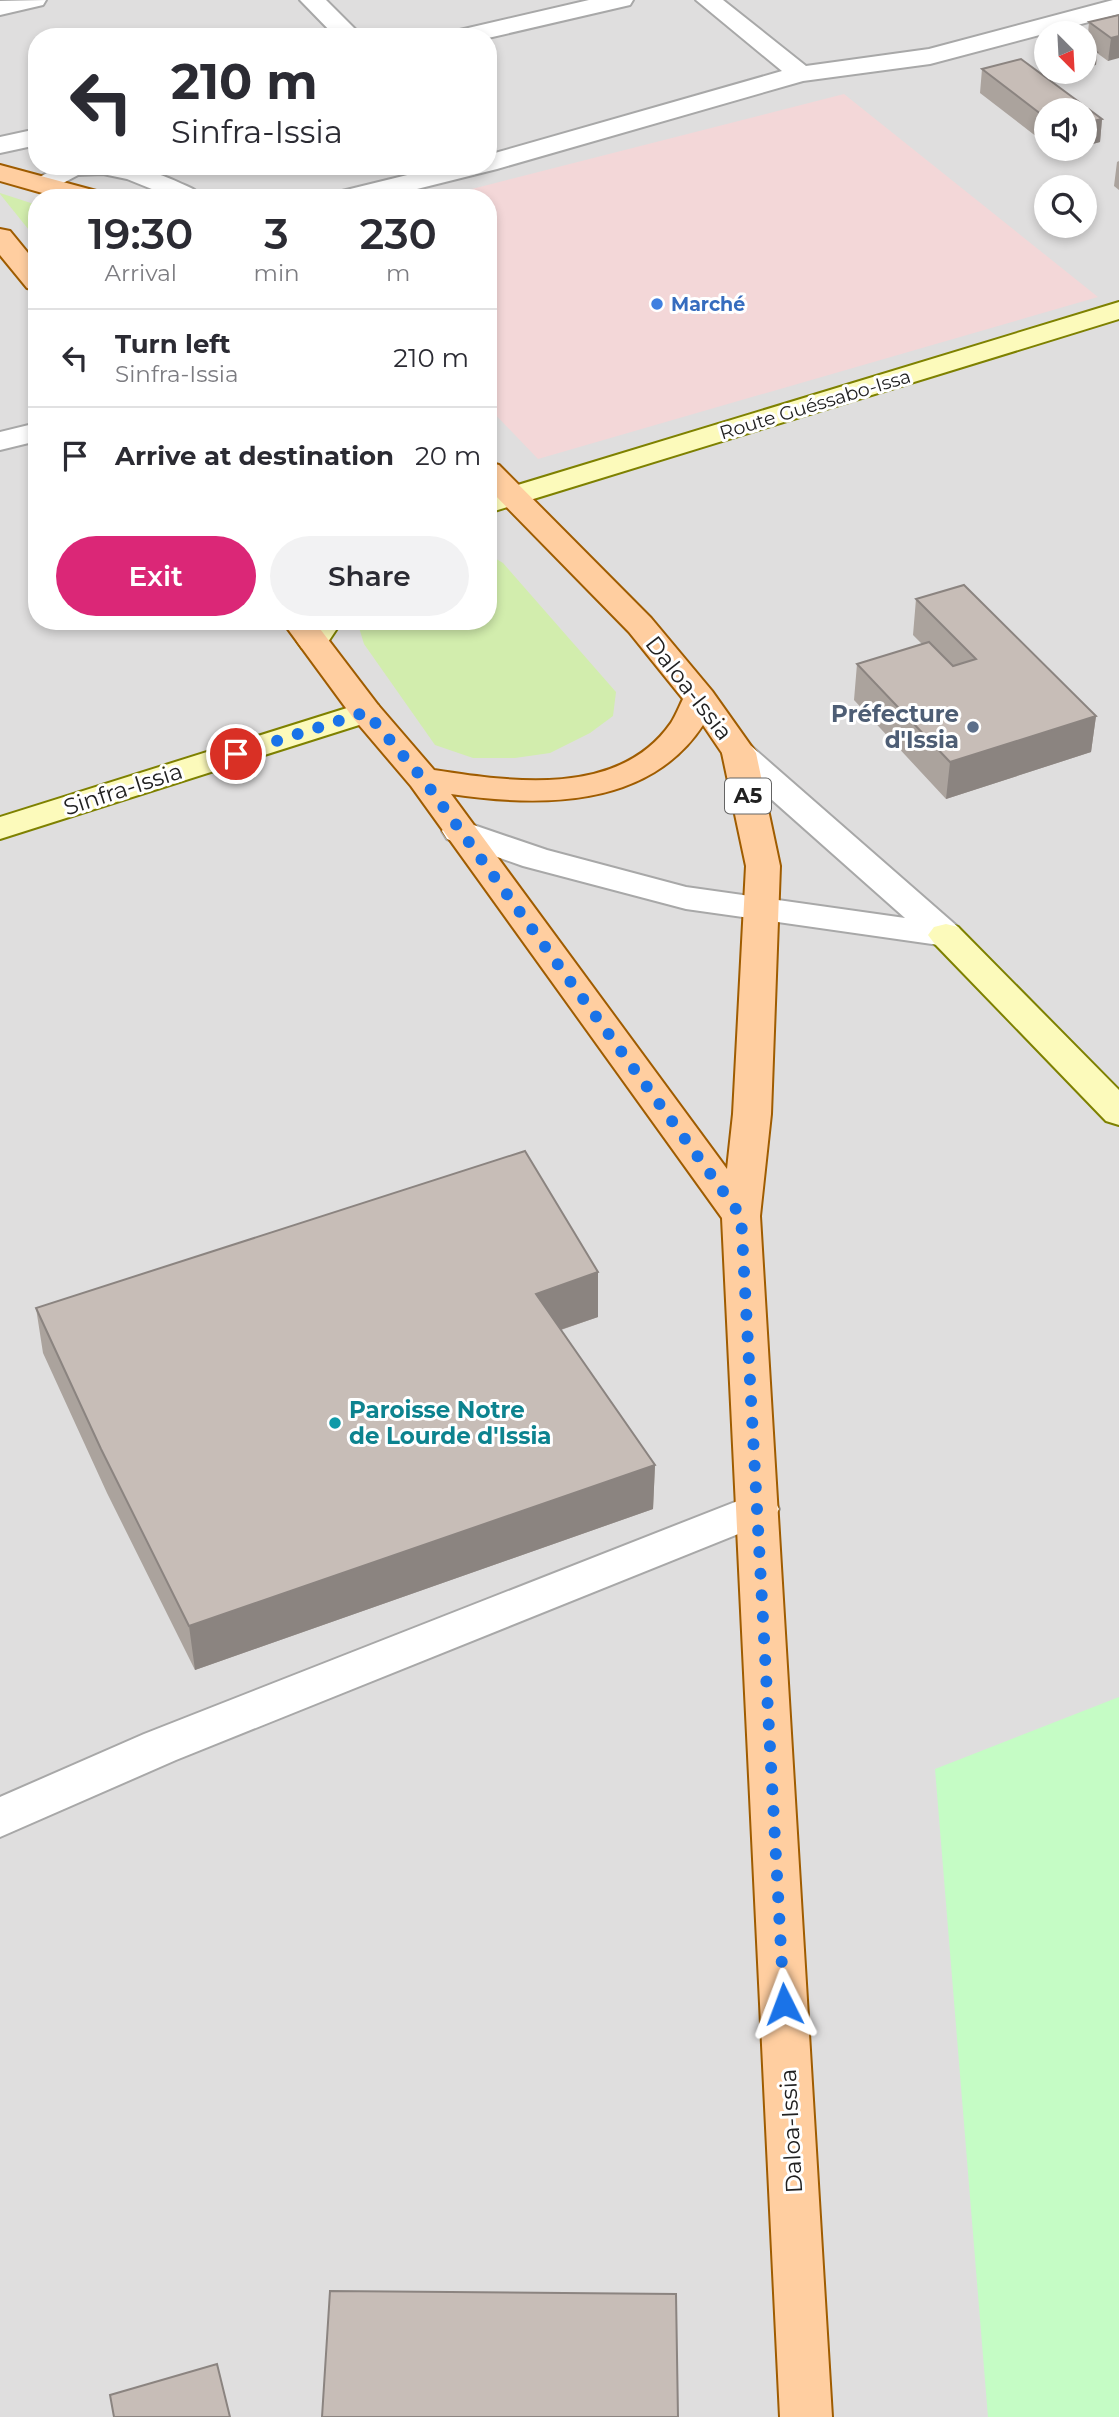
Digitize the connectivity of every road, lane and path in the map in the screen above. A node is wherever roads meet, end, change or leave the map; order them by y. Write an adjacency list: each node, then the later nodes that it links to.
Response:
1 (34, 0): 6 (street)
2 (312, 0): 7 (street)
3 (621, 0): 8 (street)
4 (708, 0): 9 (street)
5 (1119, 6): 9 (street)
6 (0, 8)
7 (342, 28)
8 (497, 28)
9 (801, 74): 12 (street)
10 (28, 139): 11 (street)
11 (0, 145)
12 (497, 160)
13 (0, 173): 17 (main road)
14 (62, 175): 17 (lane)
15 (134, 175): 19 (lane)
16 (437, 175): 20 (street)
17 (44, 184): 18 (main road)
18 (61, 189)
19 (176, 189)
20 (382, 189)
21 (0, 237): 22 (main road)
22 (28, 271)
23 (1119, 310): 26 (main road, Route Guéssabo-Issa)
24 (28, 434): 25 (street)
25 (0, 441)
26 (500, 500): 28 (main road, Daloa-Issia / A5)
27 (313, 630): 29 (main road)
28 (700, 698): 30 (main road, Daloa-Issia / A5); 31 (main road)
29 (366, 712): 31 (main road); 32 (main road, Sinfra-Issia)
30 (739, 753): 34 (main road, Daloa-Issia / A5); 35 (street)
31 (423, 779): 33 (main road)
32 (0, 828)
33 (459, 831): 34 (street); 37 (main road)
34 (762, 909): 35 (street); 37 (main road, Daloa-Issia / A5)
35 (946, 936): 36 (main road)
36 (1119, 1112)
37 (741, 1216): 38 (main road, Daloa-Issia / A5)
38 (758, 1510): 39 (street); 40 (main road, Daloa-Issia / A5)
39 (0, 1818)
40 (806, 2417)

